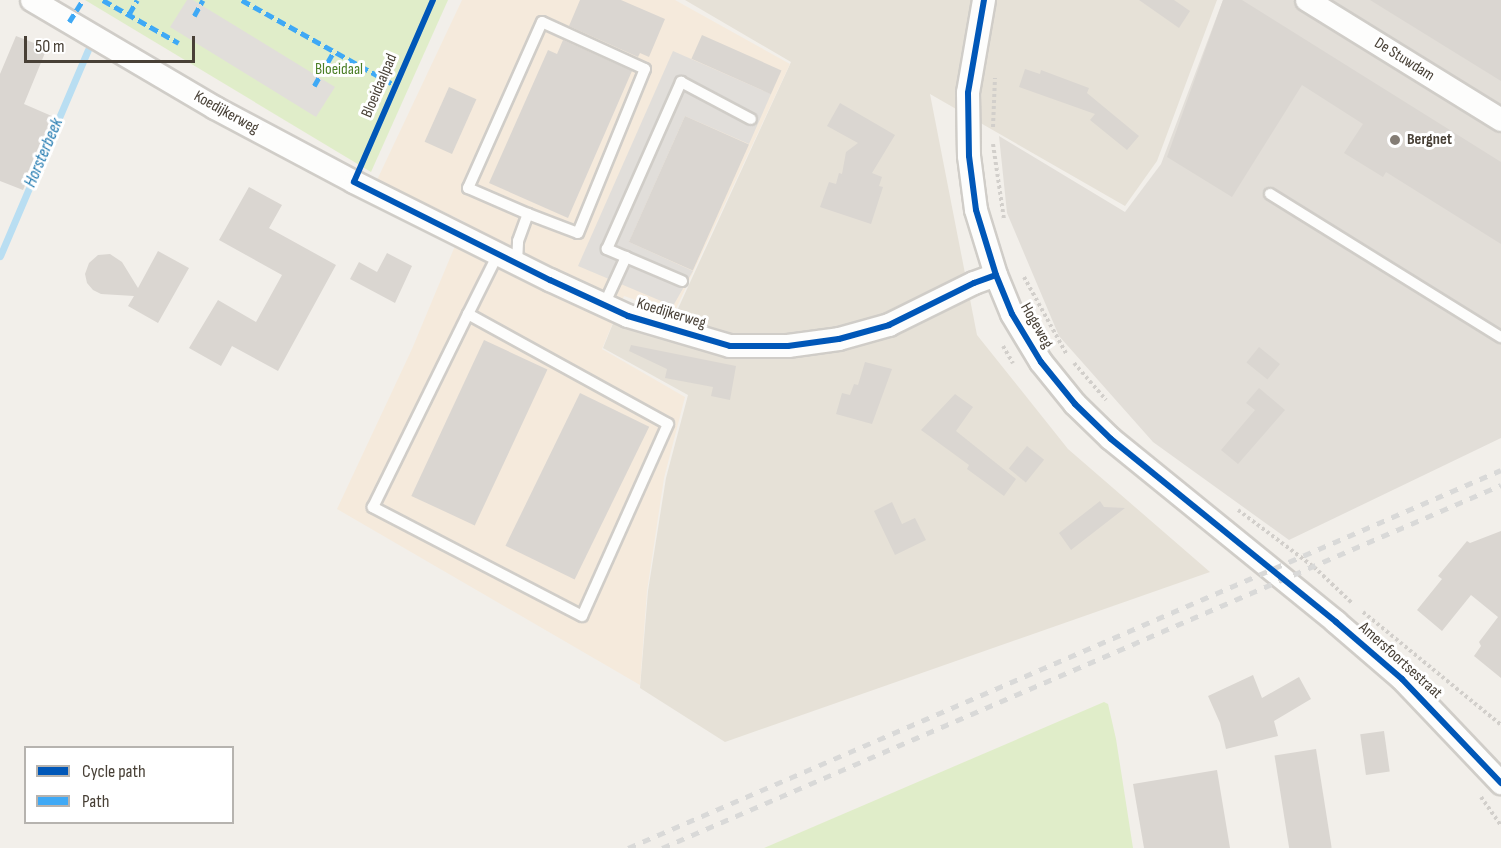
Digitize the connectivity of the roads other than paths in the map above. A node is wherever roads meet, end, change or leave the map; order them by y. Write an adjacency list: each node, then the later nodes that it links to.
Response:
1 (33, 0): 9 (street, Koedijkerweg)
2 (984, 0): 10 (street, Hogeweg)
3 (1307, 0): 5 (street, De Stuwdam)
4 (751, 119): 8 (lane)
5 (1501, 120)
6 (1270, 194): 14 (lane)
7 (528, 213): 7 (lane); 9 (lane)
8 (626, 257): 11 (lane); 12 (lane)
9 (507, 258): 12 (street, Koedijkerweg); 13 (lane)
10 (996, 275): 12 (street, Koedijkerweg); 15 (street, Hogeweg)
11 (682, 281)
12 (604, 305)
13 (468, 314): 13 (lane)
14 (1501, 338)
15 (1271, 570): 16 (street, Amersfoortsestraat)
16 (1501, 783)

